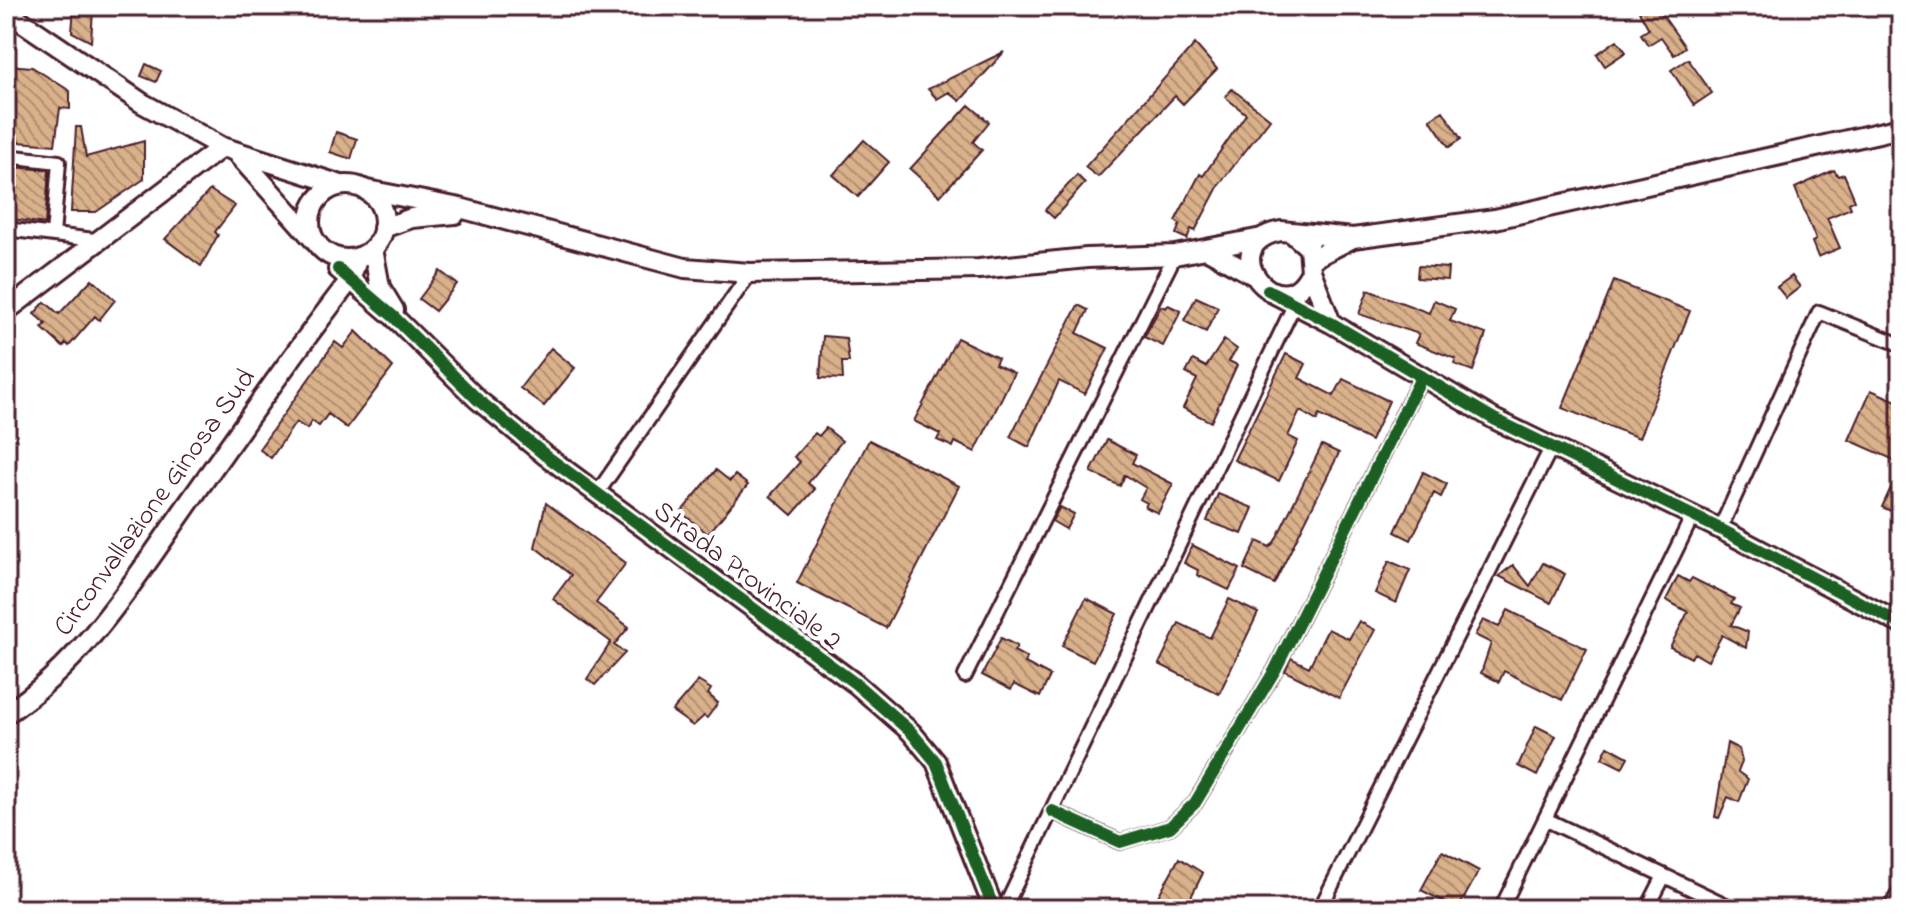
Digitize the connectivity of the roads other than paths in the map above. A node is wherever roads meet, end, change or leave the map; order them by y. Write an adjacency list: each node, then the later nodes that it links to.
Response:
1 (6, 11): 3 (main road)
2 (1901, 128): 13 (main road)
3 (229, 150): 5 (main road); 14 (main road); 15 (main road)
4 (6, 156): 11 (street)
5 (341, 185): 6 (main road); 15 (main road)
6 (367, 190): 7 (main road); 8 (main road)
7 (482, 214): 8 (main road); 20 (main road)
8 (383, 228): 17 (main road)
9 (6, 229): 11 (street)
10 (1292, 233): 12 (main road); 13 (main road); 19 (main road)
11 (53, 235): 14 (street)
12 (1262, 238): 16 (main road); 22 (main road)
13 (1353, 238): 19 (main road)
14 (102, 241): 25 (main road)
15 (320, 247): 17 (main road); 21 (main road)
16 (1208, 250): 18 (main road); 22 (main road)
17 (366, 253): 21 (main road, Circonvallazione Ginosa Sud); 27 (main road)
18 (1175, 255): 20 (main road); 35 (street)
19 (1309, 271): 23 (main road); 24 (street); 26 (main road)
20 (750, 273): 31 (street)
21 (344, 274): 27 (main road); 36 (main road, Circonvallazione Ginosa Sud)
22 (1253, 275): 23 (main road)
23 (1268, 290): 24 (main road)
24 (1294, 306): 26 (main road); 37 (street)
25 (6, 311)
26 (1331, 323): 29 (main road)
27 (406, 329): 31 (main road, Strada Provinciale 2)
28 (1901, 345): 33 (street)
29 (1422, 376): 30 (main road); 37 (street)
30 (1551, 448): 32 (main road); 43 (street)
31 (598, 492): 41 (main road, Strada Provinciale 2)
32 (1693, 515): 33 (main road); 38 (street)
33 (1720, 529): 34 (main road)
34 (1901, 624)
35 (965, 676)
36 (6, 714)
37 (1052, 811): 42 (street)
38 (1547, 820): 39 (street); 44 (street)
39 (1664, 876): 45 (street); 46 (street)
40 (1901, 888): 47 (street)
41 (994, 909)
42 (1004, 909)
43 (1320, 909)
44 (1501, 909)
45 (1647, 909)
46 (1734, 909)
47 (1890, 909)

